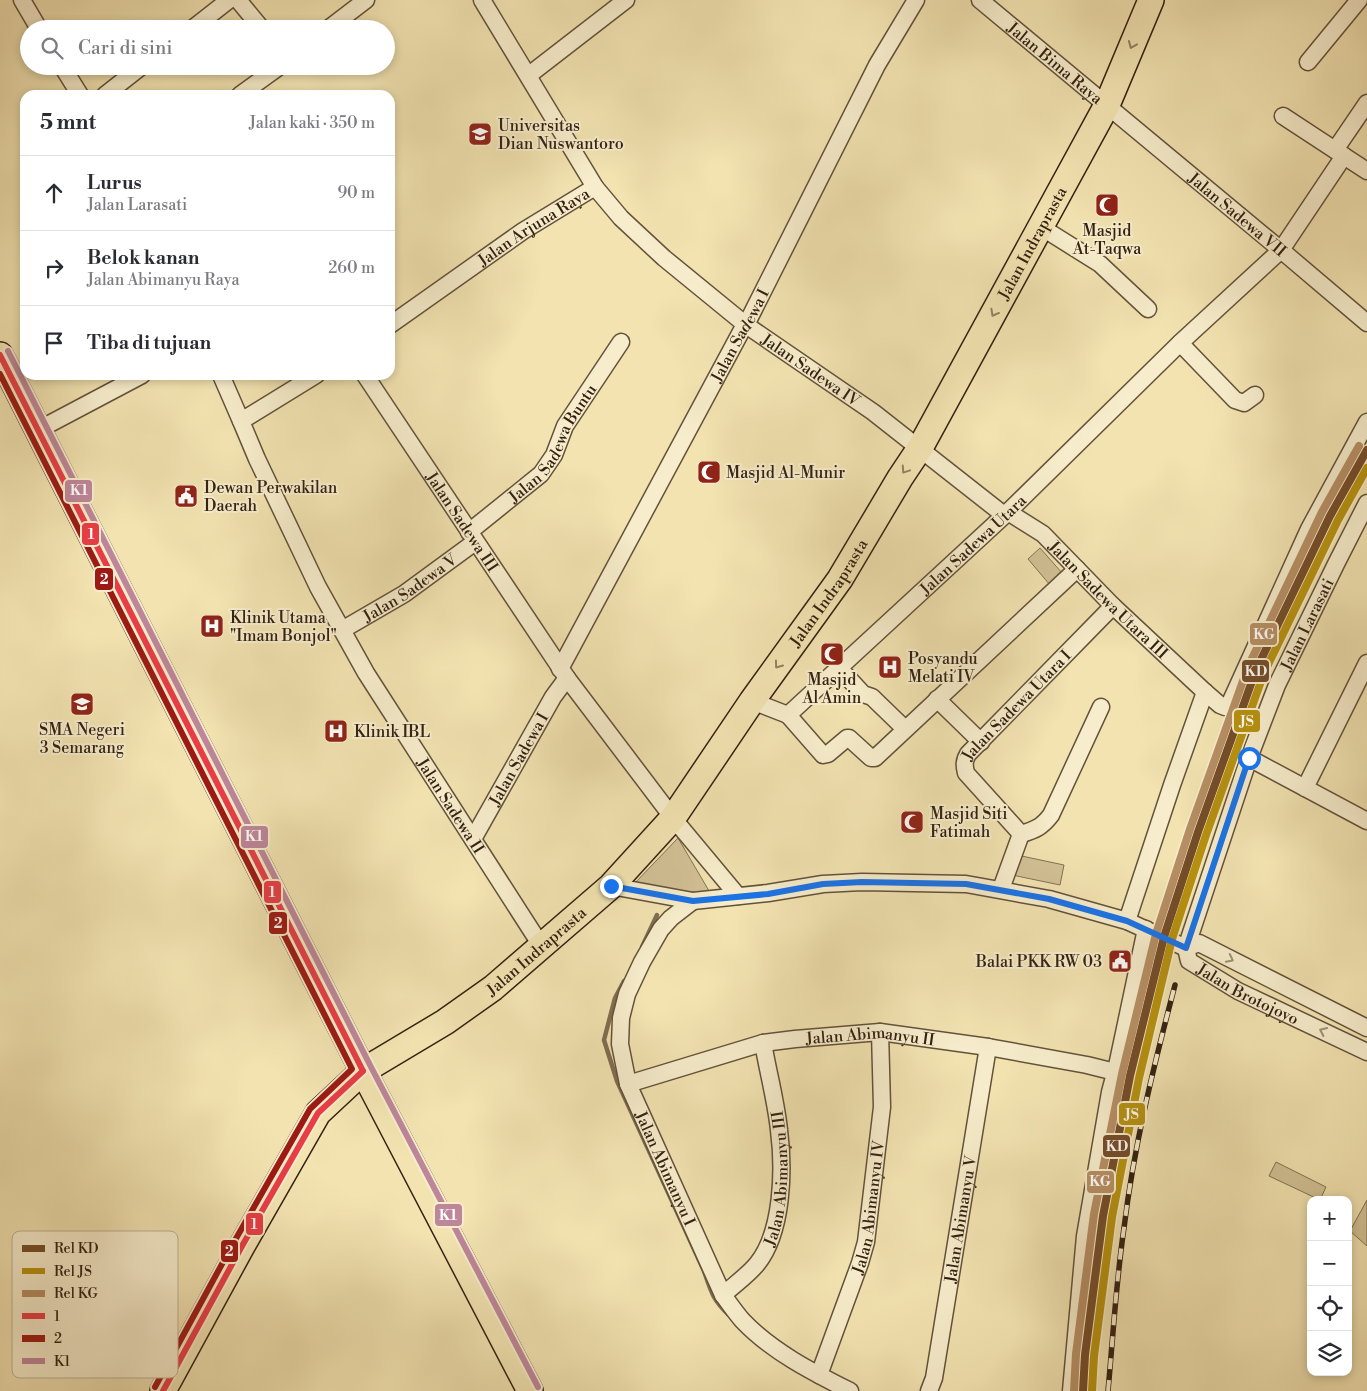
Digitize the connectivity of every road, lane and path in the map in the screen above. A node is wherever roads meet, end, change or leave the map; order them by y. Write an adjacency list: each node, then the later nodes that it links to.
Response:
1 (22, 0): 11 (street)
2 (230, 0): 12 (street)
3 (238, 0): 13 (street)
4 (366, 0): 14 (street)
5 (482, 0): 19 (street, Jalan Arjuna Raya)
6 (626, 0): 19 (street)
7 (916, 0): 34 (street, Jalan Sadewa I)
8 (980, 0): 24 (street, Jalan Bima Raya)
9 (1151, 0): 24 (main road, Jalan Indraprasta, one-way to 24)
10 (1359, 0): 15 (street)
11 (34, 20)
12 (204, 20)
13 (255, 20)
14 (340, 20)
15 (1308, 62)
16 (68, 75): 20 (street)
17 (131, 75): 21 (street)
18 (268, 75): 22 (street)
19 (529, 75): 28 (street, Jalan Arjuna Raya)
20 (77, 90)
21 (111, 90)
22 (247, 90)
23 (1367, 103): 26 (street, Jalan Sadewa Utara)
24 (1107, 105): 29 (main road, Jalan Indraprasta); 30 (street, Jalan Sadewa VII)
25 (1283, 116): 26 (street)
26 (1340, 153): 27 (street); 30 (street, Jalan Sadewa Utara)
27 (1367, 171)
28 (595, 187): 32 (street, Jalan Arjuna Raya); 34 (street, Jalan Sadewa IV)
29 (1041, 227): 31 (street); 46 (main road, Jalan Indraprasta, one-way to 46)
30 (1281, 250): 33 (street, Jalan Sadewa VII); 36 (street, Jalan Sadewa Utara)
31 (1148, 309)
32 (395, 322)
33 (1367, 323)
34 (746, 325): 46 (street, Jalan Sadewa IV); 55 (street, Jalan Sadewa I)
35 (621, 342): 49 (street, Jalan Sadewa Buntu)
36 (1180, 343): 42 (street); 48 (street, Jalan Sadewa Utara)
37 (0, 355): 45 (main road)
38 (133, 380): 45 (street)
39 (223, 380): 43 (street)
40 (308, 380): 43 (street)
41 (368, 380): 49 (street, Jalan Sadewa III)
42 (1255, 395)
43 (241, 421): 52 (street, Jalan Sadewa II)
44 (1367, 422): 56 (street, Jalan Sadewa Utara III)
45 (38, 430): 84 (main road)
46 (920, 448): 48 (street, Jalan Sadewa IV); 58 (main road, Jalan Indraprasta, one-way to 58)
47 (1367, 503): 63 (street, Jalan Larasati)
48 (1006, 514): 50 (street, Jalan Sadewa Utara III); 54 (street, Jalan Sadewa Utara)
49 (472, 537): 52 (street, Jalan Sadewa V); 55 (street, Jalan Sadewa III)
50 (1077, 568): 51 (street, Jalan Sadewa Utara III); 57 (street)
51 (1113, 606): 56 (street, Jalan Sadewa Utara III); 62 (street, Jalan Sadewa Utara I)
52 (342, 630): 68 (street, Jalan Sadewa II)
53 (1367, 663): 64 (street)
54 (839, 668): 60 (street, Jalan Sadewa Utara); 61 (street)
55 (564, 673): 65 (street, Jalan Sadewa III); 68 (street, Jalan Sadewa I)
56 (1205, 692): 73 (street)
57 (937, 699): 61 (street); 62 (street)
58 (752, 701): 60 (street); 65 (main road, Jalan Indraprasta)
59 (1101, 707): 67 (street)
60 (788, 715): 61 (street)
61 (904, 728)
62 (981, 742): 67 (street, Jalan Sadewa Utara I)
63 (1249, 758): 64 (street); 76 (street, Jalan Larasati)
64 (1305, 788): 66 (street)
65 (673, 818): 69 (main road, Jalan Indraprasta); 71 (street, Jalan Sadewa III)
66 (1367, 821)
67 (1021, 834): 70 (street)
68 (472, 839): 75 (street, Jalan Sadewa II)
69 (611, 886): 72 (street); 75 (main road, Jalan Indraprasta)
70 (1000, 889): 71 (street); 73 (street)
71 (738, 896): 72 (street)
72 (693, 901): 86 (street, Jalan Abimanyu I)
73 (1127, 921): 74 (street)
74 (1146, 928): 76 (street); 85 (street)
75 (542, 947): 84 (main road, Jalan Indraprasta)
76 (1186, 948): 77 (street, Jalan Brotojoyo, one-way to 77); 78 (street, Jalan Brotojoyo)
77 (1248, 969): 78 (street); 79 (street, Jalan Brotojoyo)
78 (1238, 991): 83 (street, Jalan Brotojoyo, one-way to 78)
79 (1367, 1028)
80 (880, 1032): 81 (street, Jalan Abimanyu II); 82 (street, Jalan Abimanyu II); 89 (street, Jalan Abimanyu IV)
81 (763, 1043): 86 (street, Jalan Abimanyu II); 87 (street, Jalan Abimanyu III)
82 (988, 1047): 85 (street, Jalan Abimanyu II); 94 (street, Jalan Abimanyu V)
83 (1367, 1052)
84 (363, 1071): 88 (main road, Jalan Indraprasta); 92 (main road)
85 (1115, 1072): 95 (street)
86 (628, 1084): 87 (street, Jalan Abimanyu I)
87 (723, 1295): 89 (street, Jalan Abimanyu I)
88 (178, 1365)
89 (820, 1375): 93 (street, Jalan Abimanyu I)
90 (171, 1378): 91 (main road, Jalan Indraprasta)
91 (164, 1391)
92 (530, 1391)
93 (850, 1391)
94 (929, 1391)
95 (1071, 1391)

